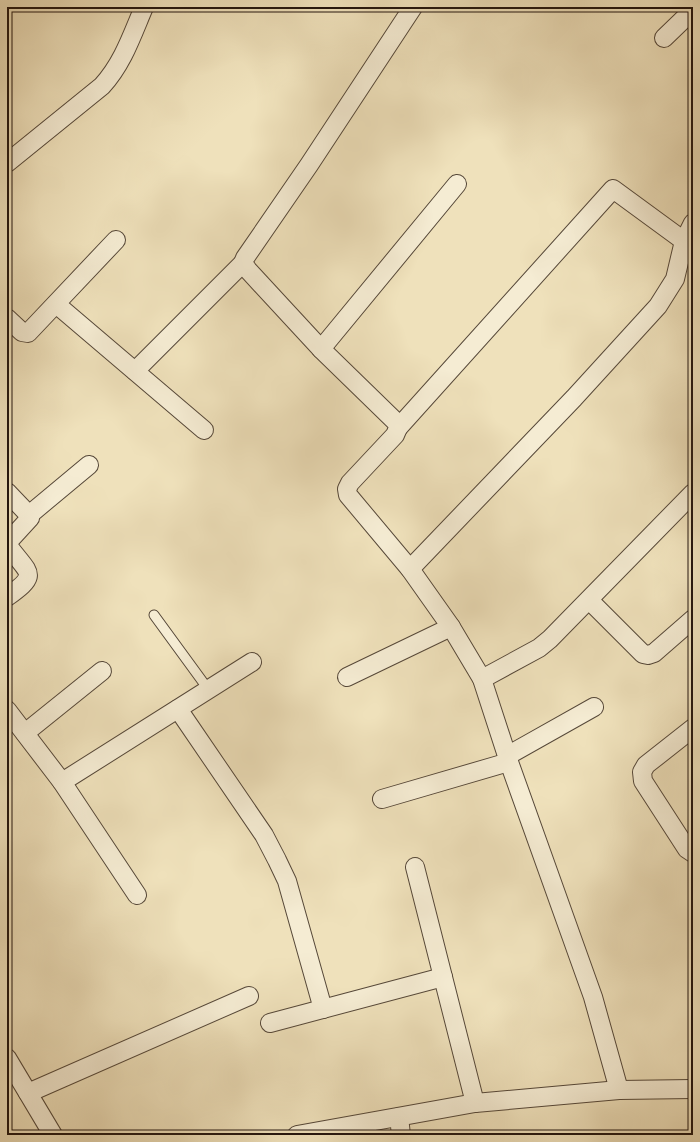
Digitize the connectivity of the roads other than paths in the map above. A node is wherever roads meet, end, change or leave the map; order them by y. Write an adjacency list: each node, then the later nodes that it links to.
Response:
1 (144, 7): 5 (street)
2 (413, 7): 10 (street)
3 (693, 10): 4 (street)
4 (664, 38)
5 (7, 164)
6 (457, 184): 13 (street)
7 (693, 223): 9 (street)
8 (116, 240): 11 (street)
9 (684, 241): 15 (street); 21 (street)
10 (244, 263): 13 (street); 14 (street)
11 (56, 304): 12 (street); 14 (street)
12 (7, 318)
13 (321, 349): 15 (street)
14 (135, 371): 16 (street)
15 (398, 428): 21 (street)
16 (204, 430)
17 (89, 465): 20 (street)
18 (7, 492): 20 (street)
19 (693, 493): 23 (street)
20 (29, 515): 22 (street)
21 (410, 569): 26 (street)
22 (7, 597)
23 (589, 600): 25 (street); 30 (street)
24 (154, 615): 31 (lane)
25 (693, 618)
26 (452, 627): 29 (street); 30 (street)
27 (252, 662): 31 (street)
28 (102, 671): 36 (street)
29 (347, 677)
30 (482, 679): 37 (street)
31 (208, 689): 33 (street)
32 (594, 707): 37 (street)
33 (178, 709): 38 (street); 45 (street)
34 (7, 710): 36 (street)
35 (693, 728): 40 (street)
36 (25, 733): 38 (street)
37 (508, 759): 39 (street); 49 (street)
38 (62, 782): 42 (street)
39 (382, 798)
40 (693, 853)
41 (415, 867): 43 (street)
42 (137, 895)
43 (443, 977): 45 (street); 51 (street)
44 (249, 996): 50 (street)
45 (323, 1009): 46 (street)
46 (270, 1023)
47 (7, 1058): 50 (street)
48 (693, 1089): 49 (street)
49 (619, 1090): 51 (street)
50 (28, 1093): 53 (street)
51 (475, 1103): 52 (street)
52 (398, 1117): 54 (street); 55 (street)
53 (53, 1135)
54 (297, 1135)
55 (400, 1135)

